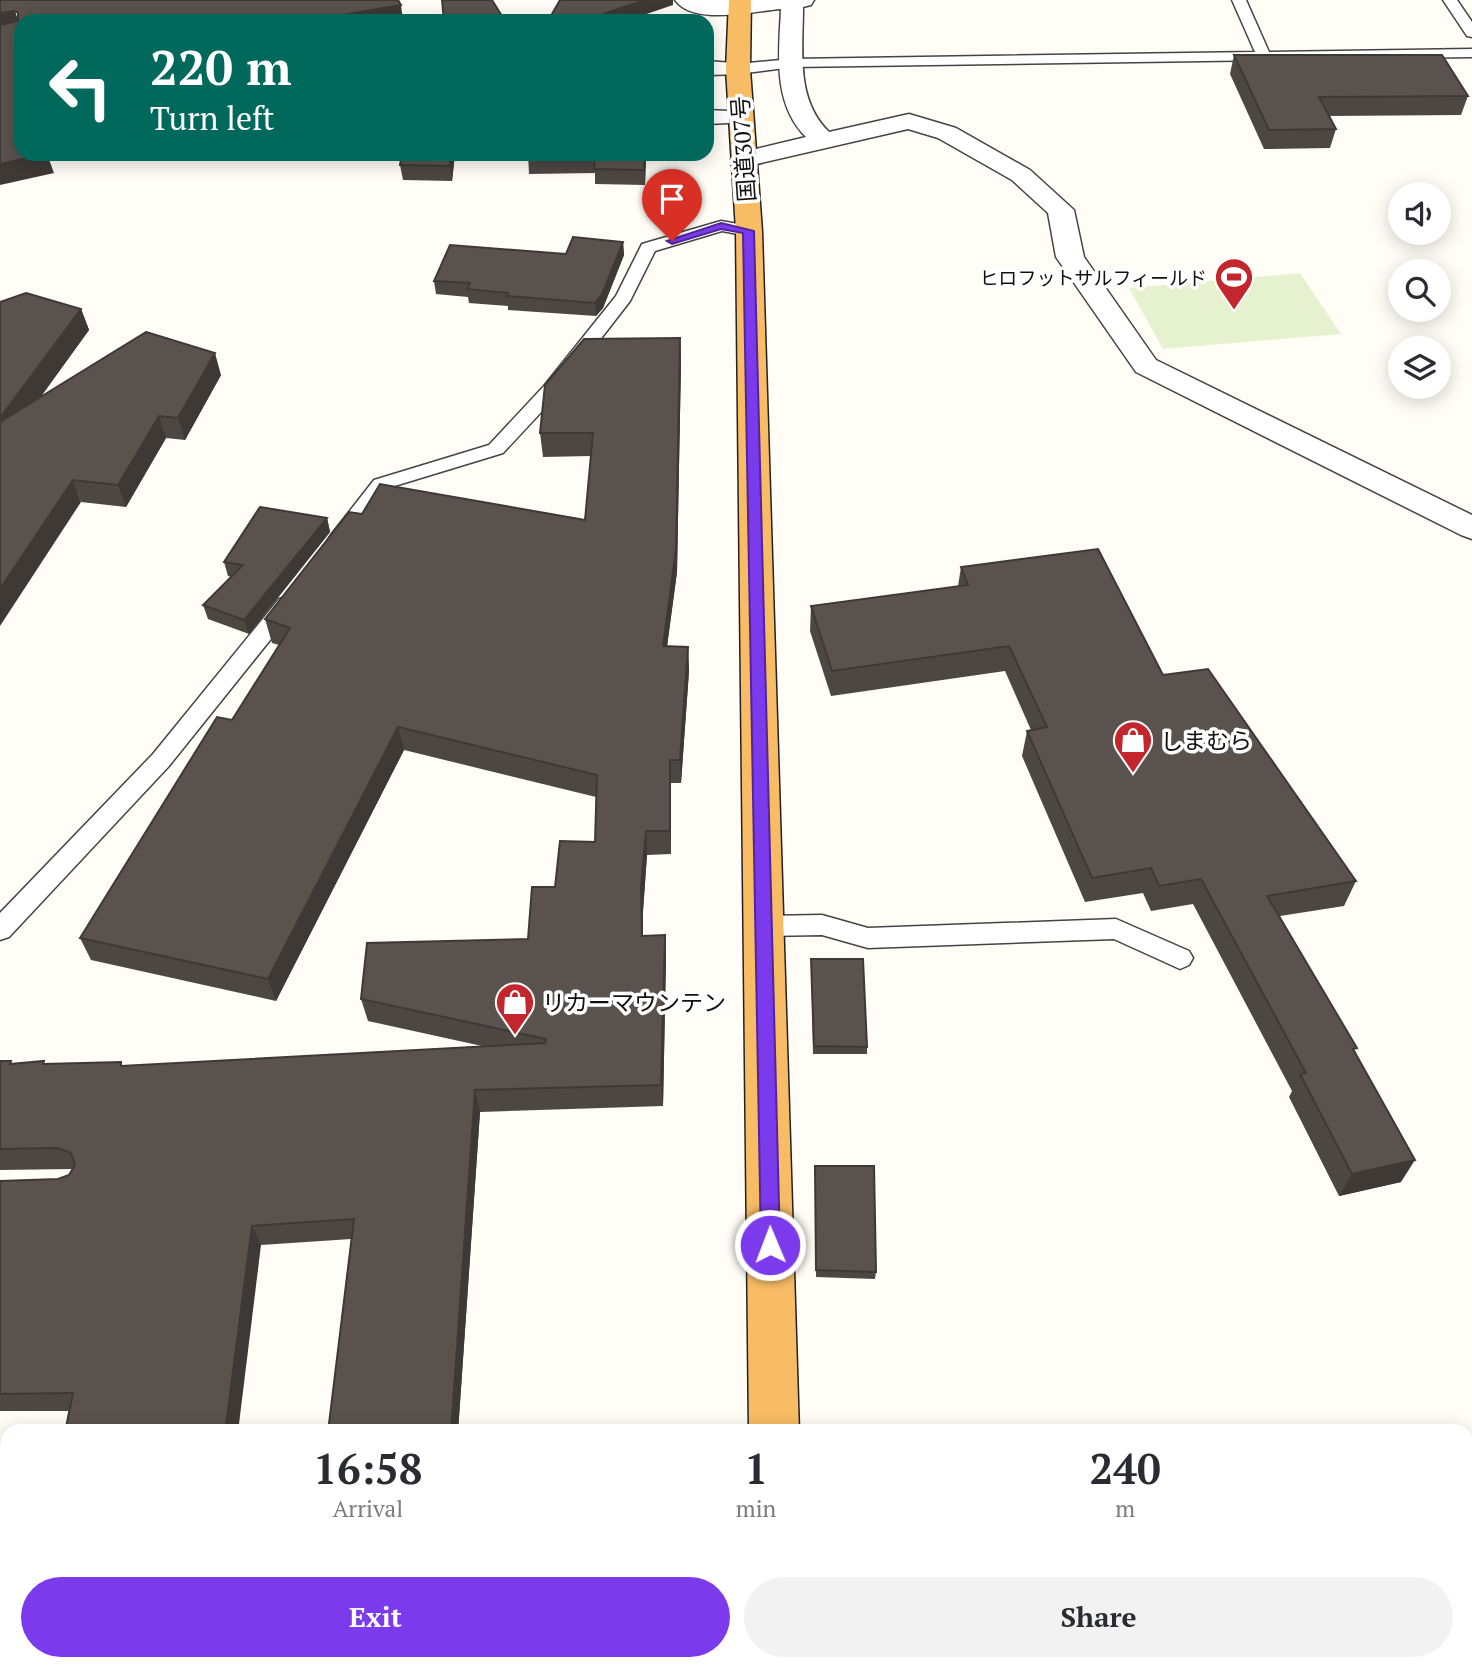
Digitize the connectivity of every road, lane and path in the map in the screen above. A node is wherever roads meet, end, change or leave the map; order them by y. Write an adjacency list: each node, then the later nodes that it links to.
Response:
1 (686, 0): 5 (street)
2 (1239, 0): 8 (lane)
3 (1450, 0): 6 (lane)
4 (798, 1): 5 (street); 9 (street)
5 (740, 3): 10 (highway, 国道307号)
6 (1472, 33)
7 (1472, 53): 8 (lane)
8 (1264, 56): 9 (lane)
9 (792, 63): 10 (lane); 12 (street)
10 (722, 69): 11 (highway, 国道307号)
11 (724, 117): 13 (highway, 国道307号)
12 (824, 141): 13 (street); 15 (street)
13 (744, 159): 14 (highway, 国道307号)
14 (749, 231): 16 (lane); 18 (highway, 国道307号)
15 (1472, 528)
16 (321, 561)
17 (304, 583): 19 (lane)
18 (764, 926): 20 (lane); 21 (highway, 国道307号)
19 (0, 930)
20 (1180, 958)
21 (774, 1424)

